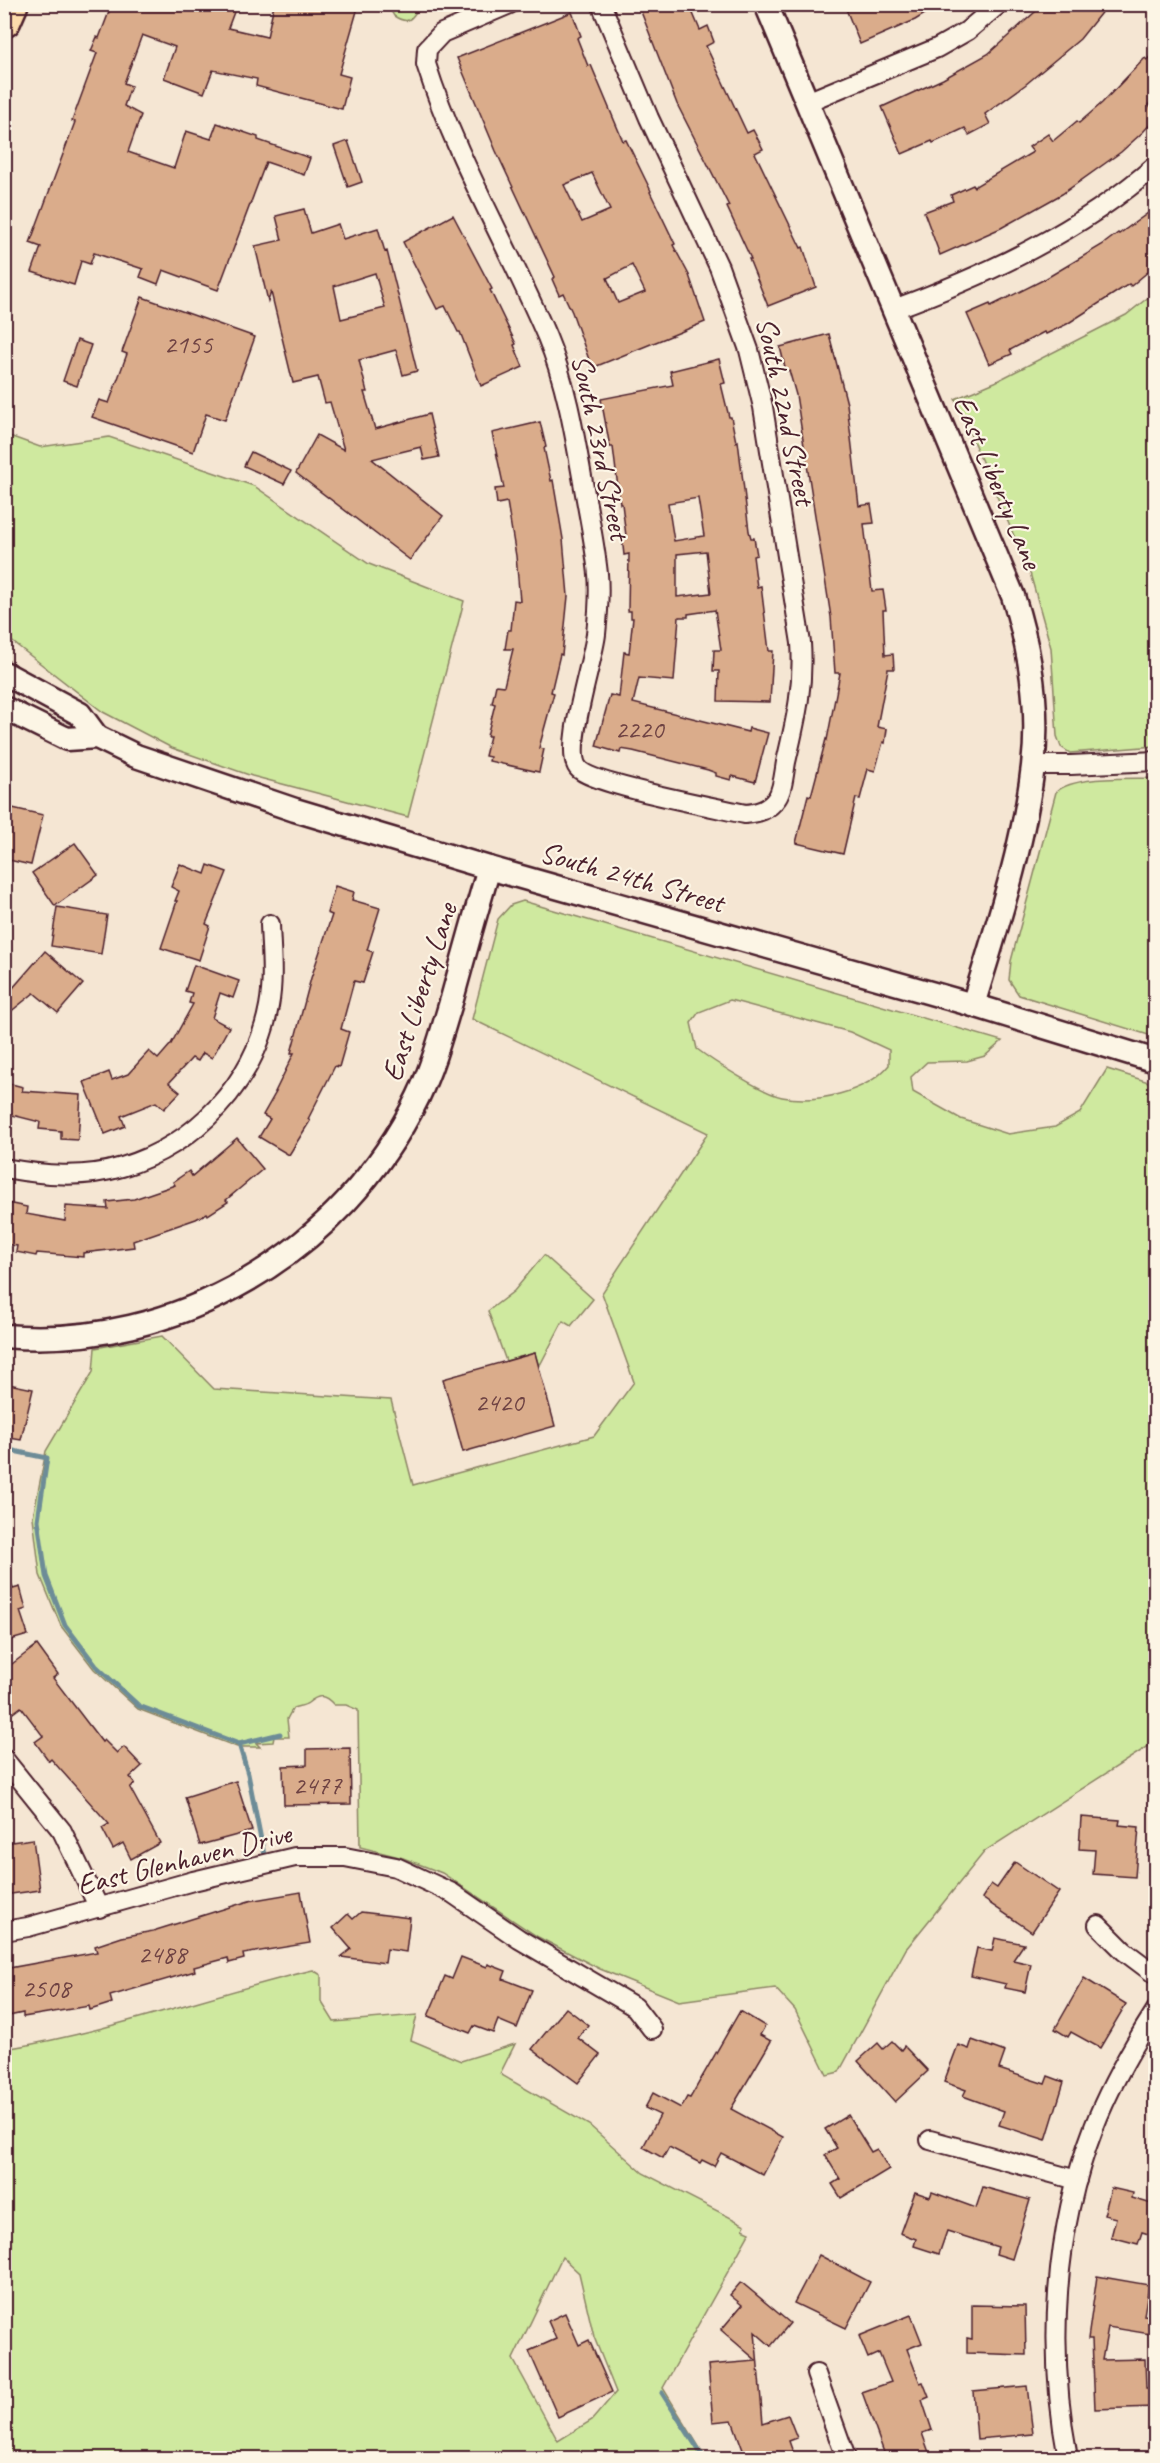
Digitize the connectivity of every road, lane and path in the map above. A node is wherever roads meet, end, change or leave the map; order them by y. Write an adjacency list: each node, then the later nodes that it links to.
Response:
1 (11, 4): 6 (highway)
2 (510, 4): 15 (street, South 23rd Street)
3 (601, 4): 15 (street, South 22nd Street)
4 (766, 4): 7 (street, East Liberty Lane)
5 (999, 4): 7 (street)
6 (4, 20)
7 (807, 102): 9 (street, East Liberty Lane)
8 (1155, 165): 9 (street)
9 (894, 309): 14 (street, East Liberty Lane)
10 (4, 673): 12 (street, South 24th Street)
11 (4, 708): 12 (street, South 24th Street)
12 (97, 737): 16 (street, South 24th Street)
13 (1155, 760): 14 (street)
14 (1034, 765): 18 (street, East Liberty Lane)
15 (579, 770)
16 (489, 868): 18 (street, South 24th Street); 21 (street, East Liberty Lane)
17 (270, 924): 20 (street)
18 (973, 1005): 19 (street, South 24th Street)
19 (1155, 1060)
20 (4, 1168)
21 (4, 1336)
22 (4, 1759): 23 (street)
23 (99, 1908): 25 (street, East Glenhaven Drive); 28 (street, East Glenhaven Drive)
24 (1098, 1926): 26 (street)
25 (4, 1931)
26 (1155, 1975)
27 (1155, 2010): 30 (street)
28 (652, 2029)
29 (930, 2140): 30 (street)
30 (1077, 2180): 33 (street)
31 (816, 2374): 32 (street)
32 (846, 2458)
33 (1068, 2458)

